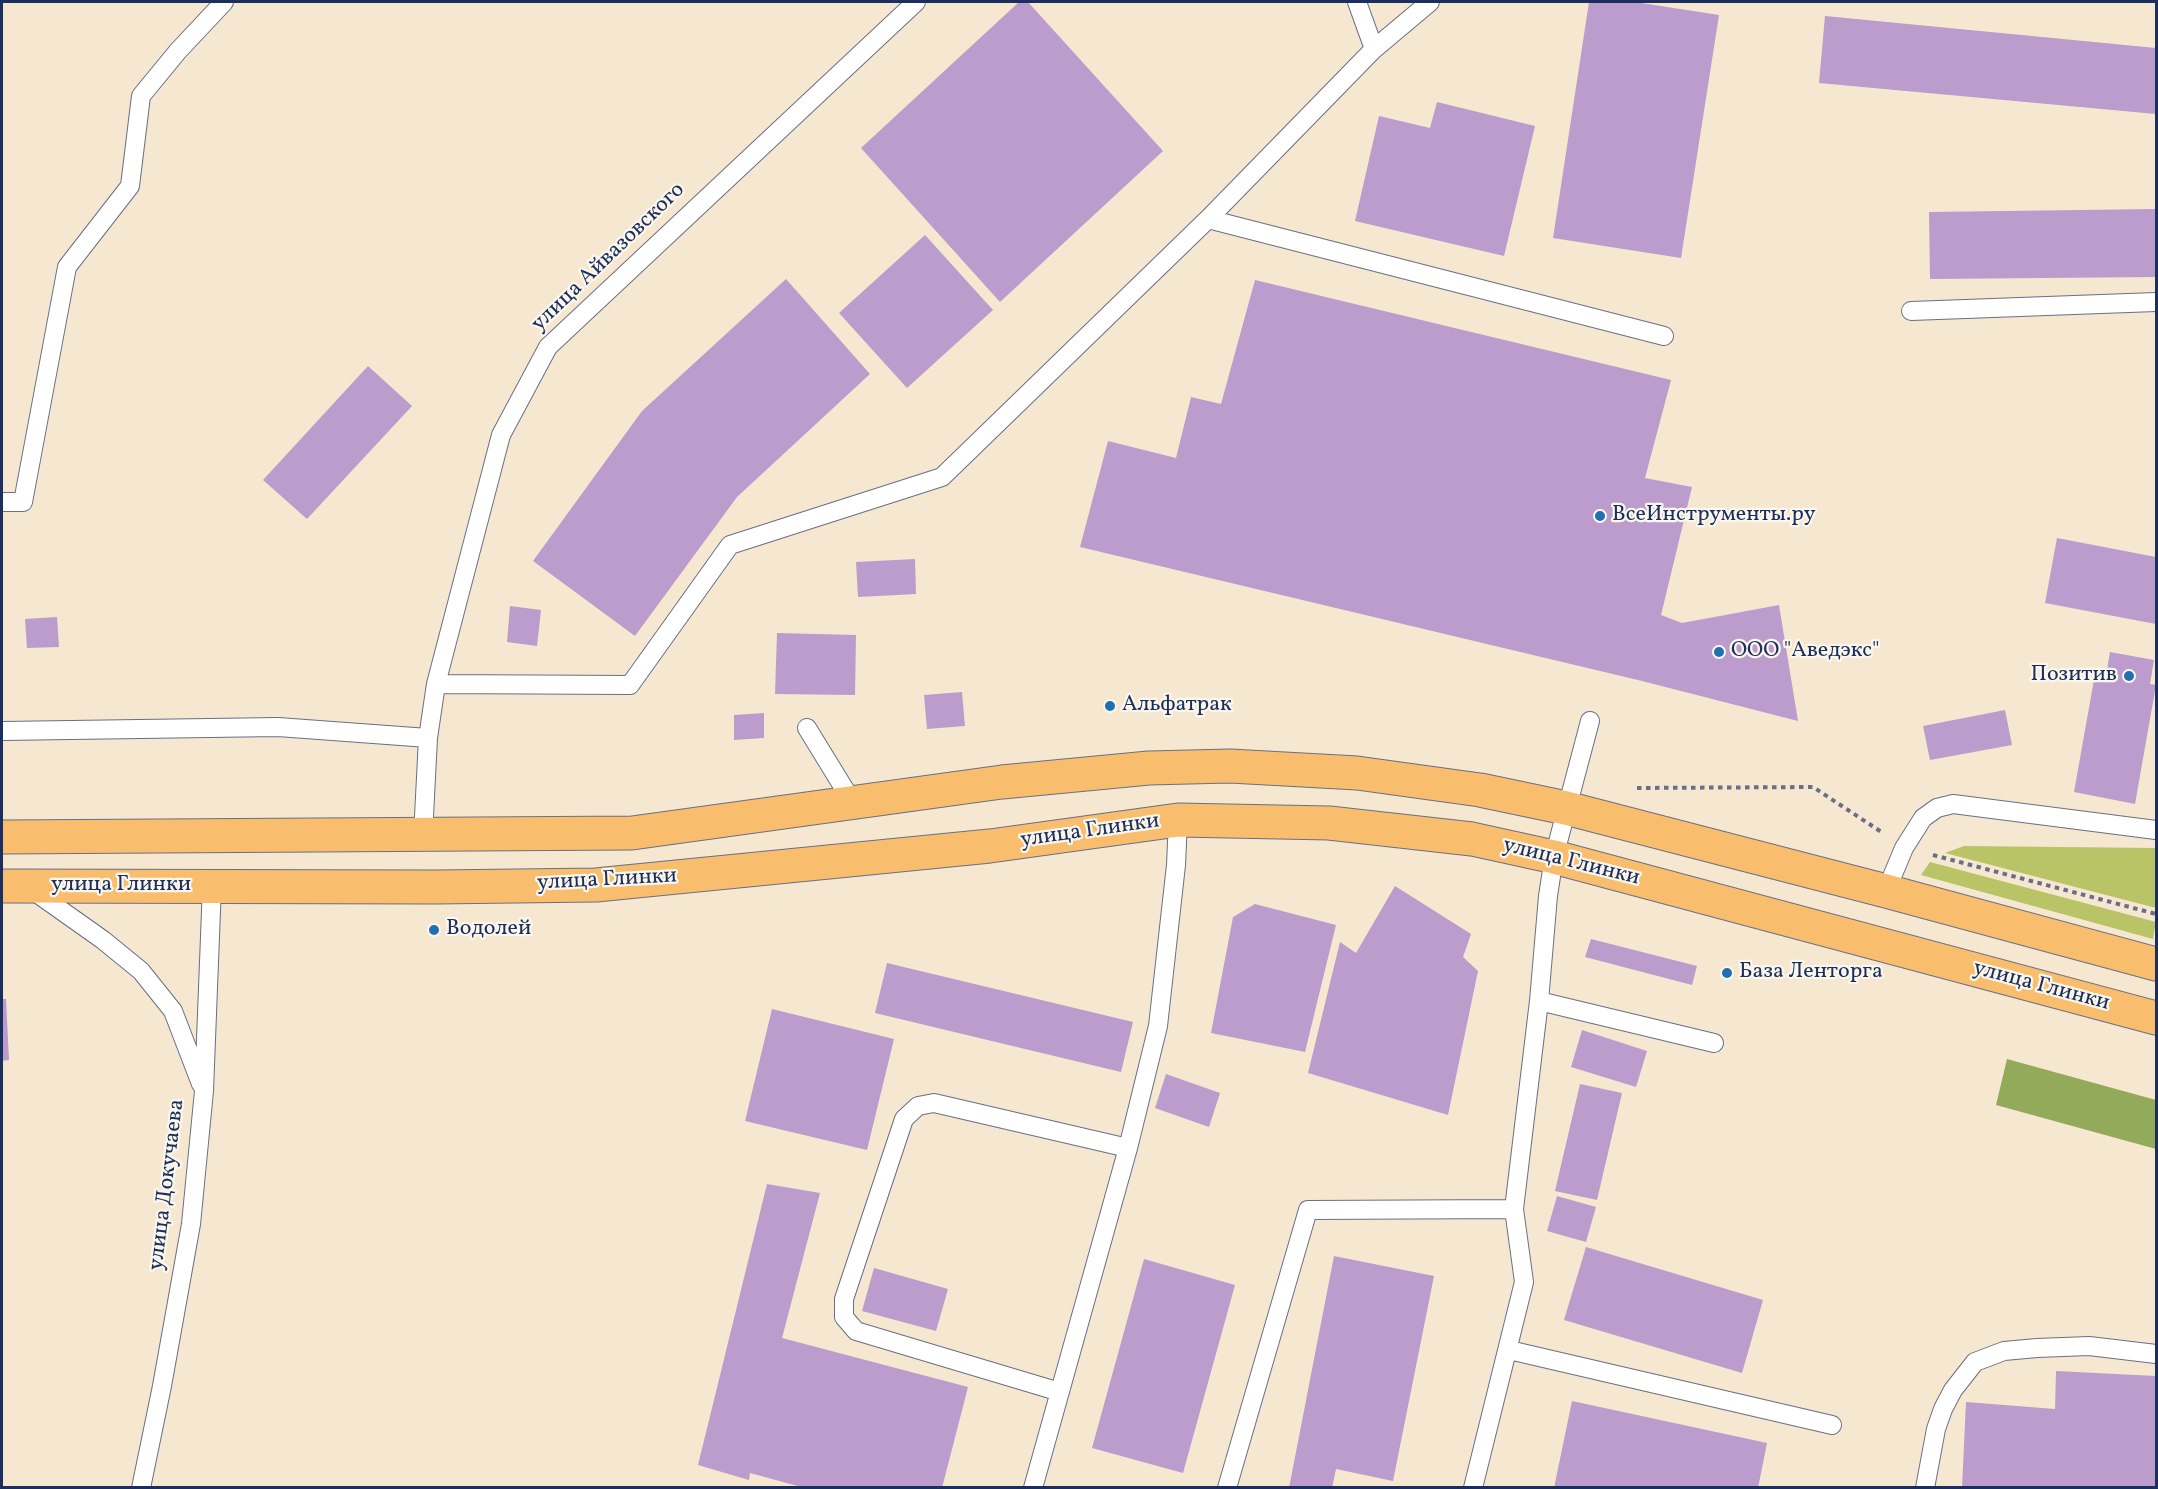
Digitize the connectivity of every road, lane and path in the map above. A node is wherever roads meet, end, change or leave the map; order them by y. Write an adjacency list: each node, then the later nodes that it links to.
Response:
1 (224, 2): 10 (lane)
2 (916, 2): 11 (lane, улица Айвазовского)
3 (1357, 2): 5 (lane)
4 (1430, 2): 5 (lane)
5 (1374, 50): 6 (lane)
6 (1208, 219): 9 (lane); 11 (lane)
7 (2157, 302): 8 (lane)
8 (1911, 311)
9 (1664, 336)
10 (2, 502)
11 (436, 684): 15 (lane, улица Айвазовского)
12 (1590, 721): 18 (lane)
13 (807, 728): 17 (lane)
14 (2, 731): 15 (lane)
15 (428, 738): 22 (lane, улица Айвазовского)
16 (1626, 786): 24 (path)
17 (853, 803): 18 (highway, улица Глинки); 22 (highway, улица Глинки)
18 (1566, 808): 25 (lane); 28 (highway, улица Глинки)
19 (1178, 820): 25 (highway, улица Глинки); 26 (highway, улица Глинки); 35 (lane)
20 (2157, 830): 24 (lane)
21 (216, 836): 22 (highway, улица Глинки); 23 (highway, улица Глинки); 26 (highway)
22 (423, 836)
23 (2, 837)
24 (1904, 848): 28 (lane); 29 (path)
25 (1554, 856): 31 (lane); 32 (highway, улица Глинки)
26 (212, 885): 27 (highway, улица Глинки); 34 (lane, улица Докучаева)
27 (14, 886): 34 (lane)
28 (1886, 891): 30 (highway, улица Глинки)
29 (2157, 914)
30 (2157, 964)
31 (1539, 1001): 33 (lane); 36 (lane)
32 (2157, 1018)
33 (1714, 1043)
34 (204, 1091): 41 (lane, улица Докучаева)
35 (1128, 1148): 39 (lane); 39 (lane)
36 (1514, 1209): 37 (lane); 43 (lane)
37 (1509, 1350): 40 (lane); 44 (lane)
38 (2157, 1354): 45 (lane)
39 (1060, 1392): 42 (lane)
40 (1832, 1425)
41 (141, 1488)
42 (1033, 1488)
43 (1227, 1488)
44 (1473, 1488)
45 (1925, 1488)

